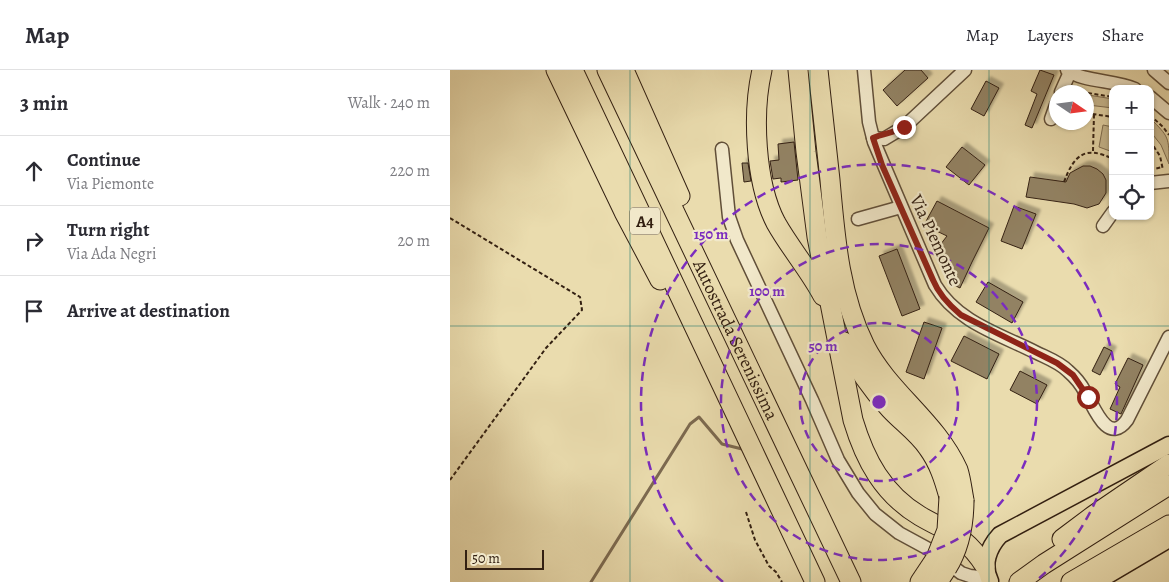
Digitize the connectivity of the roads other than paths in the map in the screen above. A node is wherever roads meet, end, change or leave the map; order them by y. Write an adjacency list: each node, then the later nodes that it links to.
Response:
1 (556, 70): 28 (highway)
2 (574, 70): 28 (highway, Autostrada Serenissima / A4)
3 (607, 70): 26 (highway, Autostrada Serenissima / A4)
4 (624, 70): 26 (highway)
5 (762, 70): 25 (highway)
6 (798, 70): 25 (highway)
7 (818, 70): 32 (highway)
8 (864, 70): 17 (street, Via Piemonte)
9 (965, 70): 17 (street)
10 (1154, 70): 12 (street)
11 (1069, 71): 13 (street); 14 (street)
12 (1169, 83)
13 (1064, 85)
14 (1122, 85)
15 (1154, 100): 16 (street)
16 (1169, 113)
17 (873, 138): 21 (street, Via Piemonte)
18 (722, 149): 38 (street)
19 (1166, 177): 20 (street)
20 (1154, 182)
21 (901, 207): 23 (street); 27 (street, Via Piemonte)
22 (1109, 218): 24 (street)
23 (858, 219)
24 (1103, 226)
25 (832, 317): 32 (highway); 38 (highway)
26 (726, 321): 40 (highway, Autostrada Serenissima / A4)
27 (1169, 337)
28 (716, 372): 39 (highway, Autostrada Serenissima / A4)
29 (1169, 445): 38 (main road)
30 (1169, 464): 36 (highway)
31 (1169, 485): 36 (highway)
32 (957, 498): 37 (highway, bridge)
33 (1169, 500): 43 (highway)
34 (1169, 525): 44 (highway)
35 (1169, 539): 45 (main road)
36 (1044, 564): 42 (highway)
37 (940, 569): 41 (highway)
38 (988, 575)
39 (815, 582)
40 (851, 582)
41 (920, 582)
42 (1019, 582)
43 (1039, 582)
44 (1071, 582)
45 (1096, 582)

